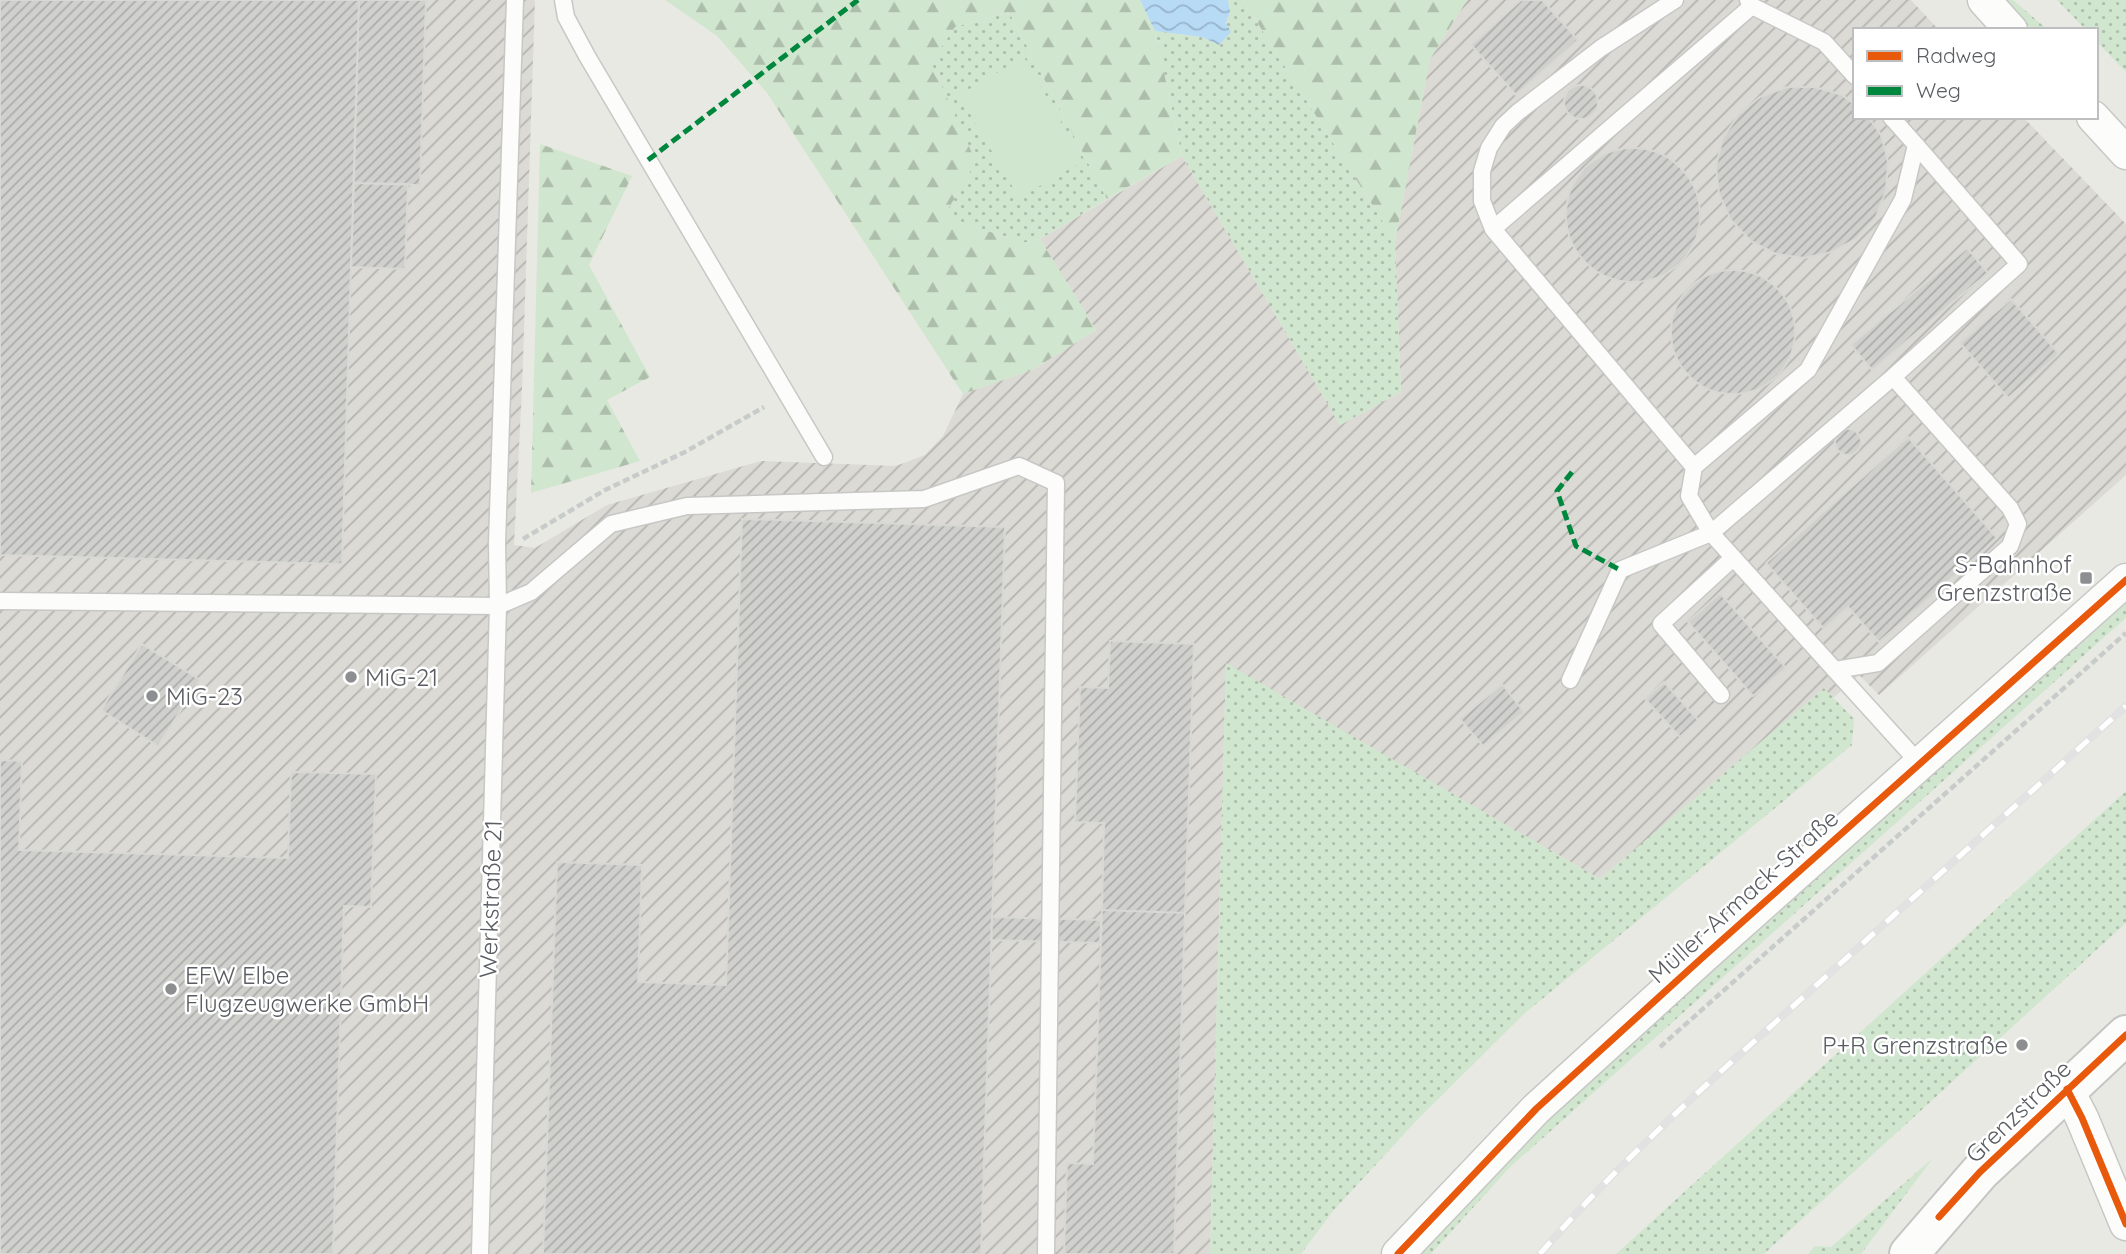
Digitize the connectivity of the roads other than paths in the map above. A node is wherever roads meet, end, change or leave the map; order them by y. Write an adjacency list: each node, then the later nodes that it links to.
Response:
1 (515, 0): 20 (lane, Werkstraße 21)
2 (563, 0): 14 (lane)
3 (1675, 0): 12 (lane)
4 (1984, 0): 6 (street)
5 (1750, 3): 7 (lane); 12 (lane)
6 (2009, 28)
7 (1853, 74)
8 (1893, 119): 10 (lane)
9 (2095, 119): 11 (street)
10 (1916, 145): 13 (lane); 15 (lane)
11 (2126, 153)
12 (1493, 229): 15 (lane)
13 (1893, 377): 16 (lane); 21 (lane)
14 (824, 457)
15 (1694, 467): 16 (lane)
16 (1711, 533): 17 (lane); 22 (lane)
17 (1734, 558): 21 (lane); 23 (lane)
18 (2126, 580): 24 (street, Müller-Armack-Straße)
19 (0, 601): 20 (lane)
20 (498, 607): 28 (lane, Werkstraße 21); 29 (lane)
21 (1835, 670): 24 (lane)
22 (1570, 680)
23 (1721, 695)
24 (1920, 765): 30 (street, Müller-Armack-Straße)
25 (2126, 1035): 26 (main road, Grenzstraße)
26 (2067, 1089): 27 (street); 31 (main road, Grenzstraße)
27 (2126, 1224)
28 (480, 1254)
29 (1046, 1254)
30 (1398, 1254)
31 (1909, 1254)

